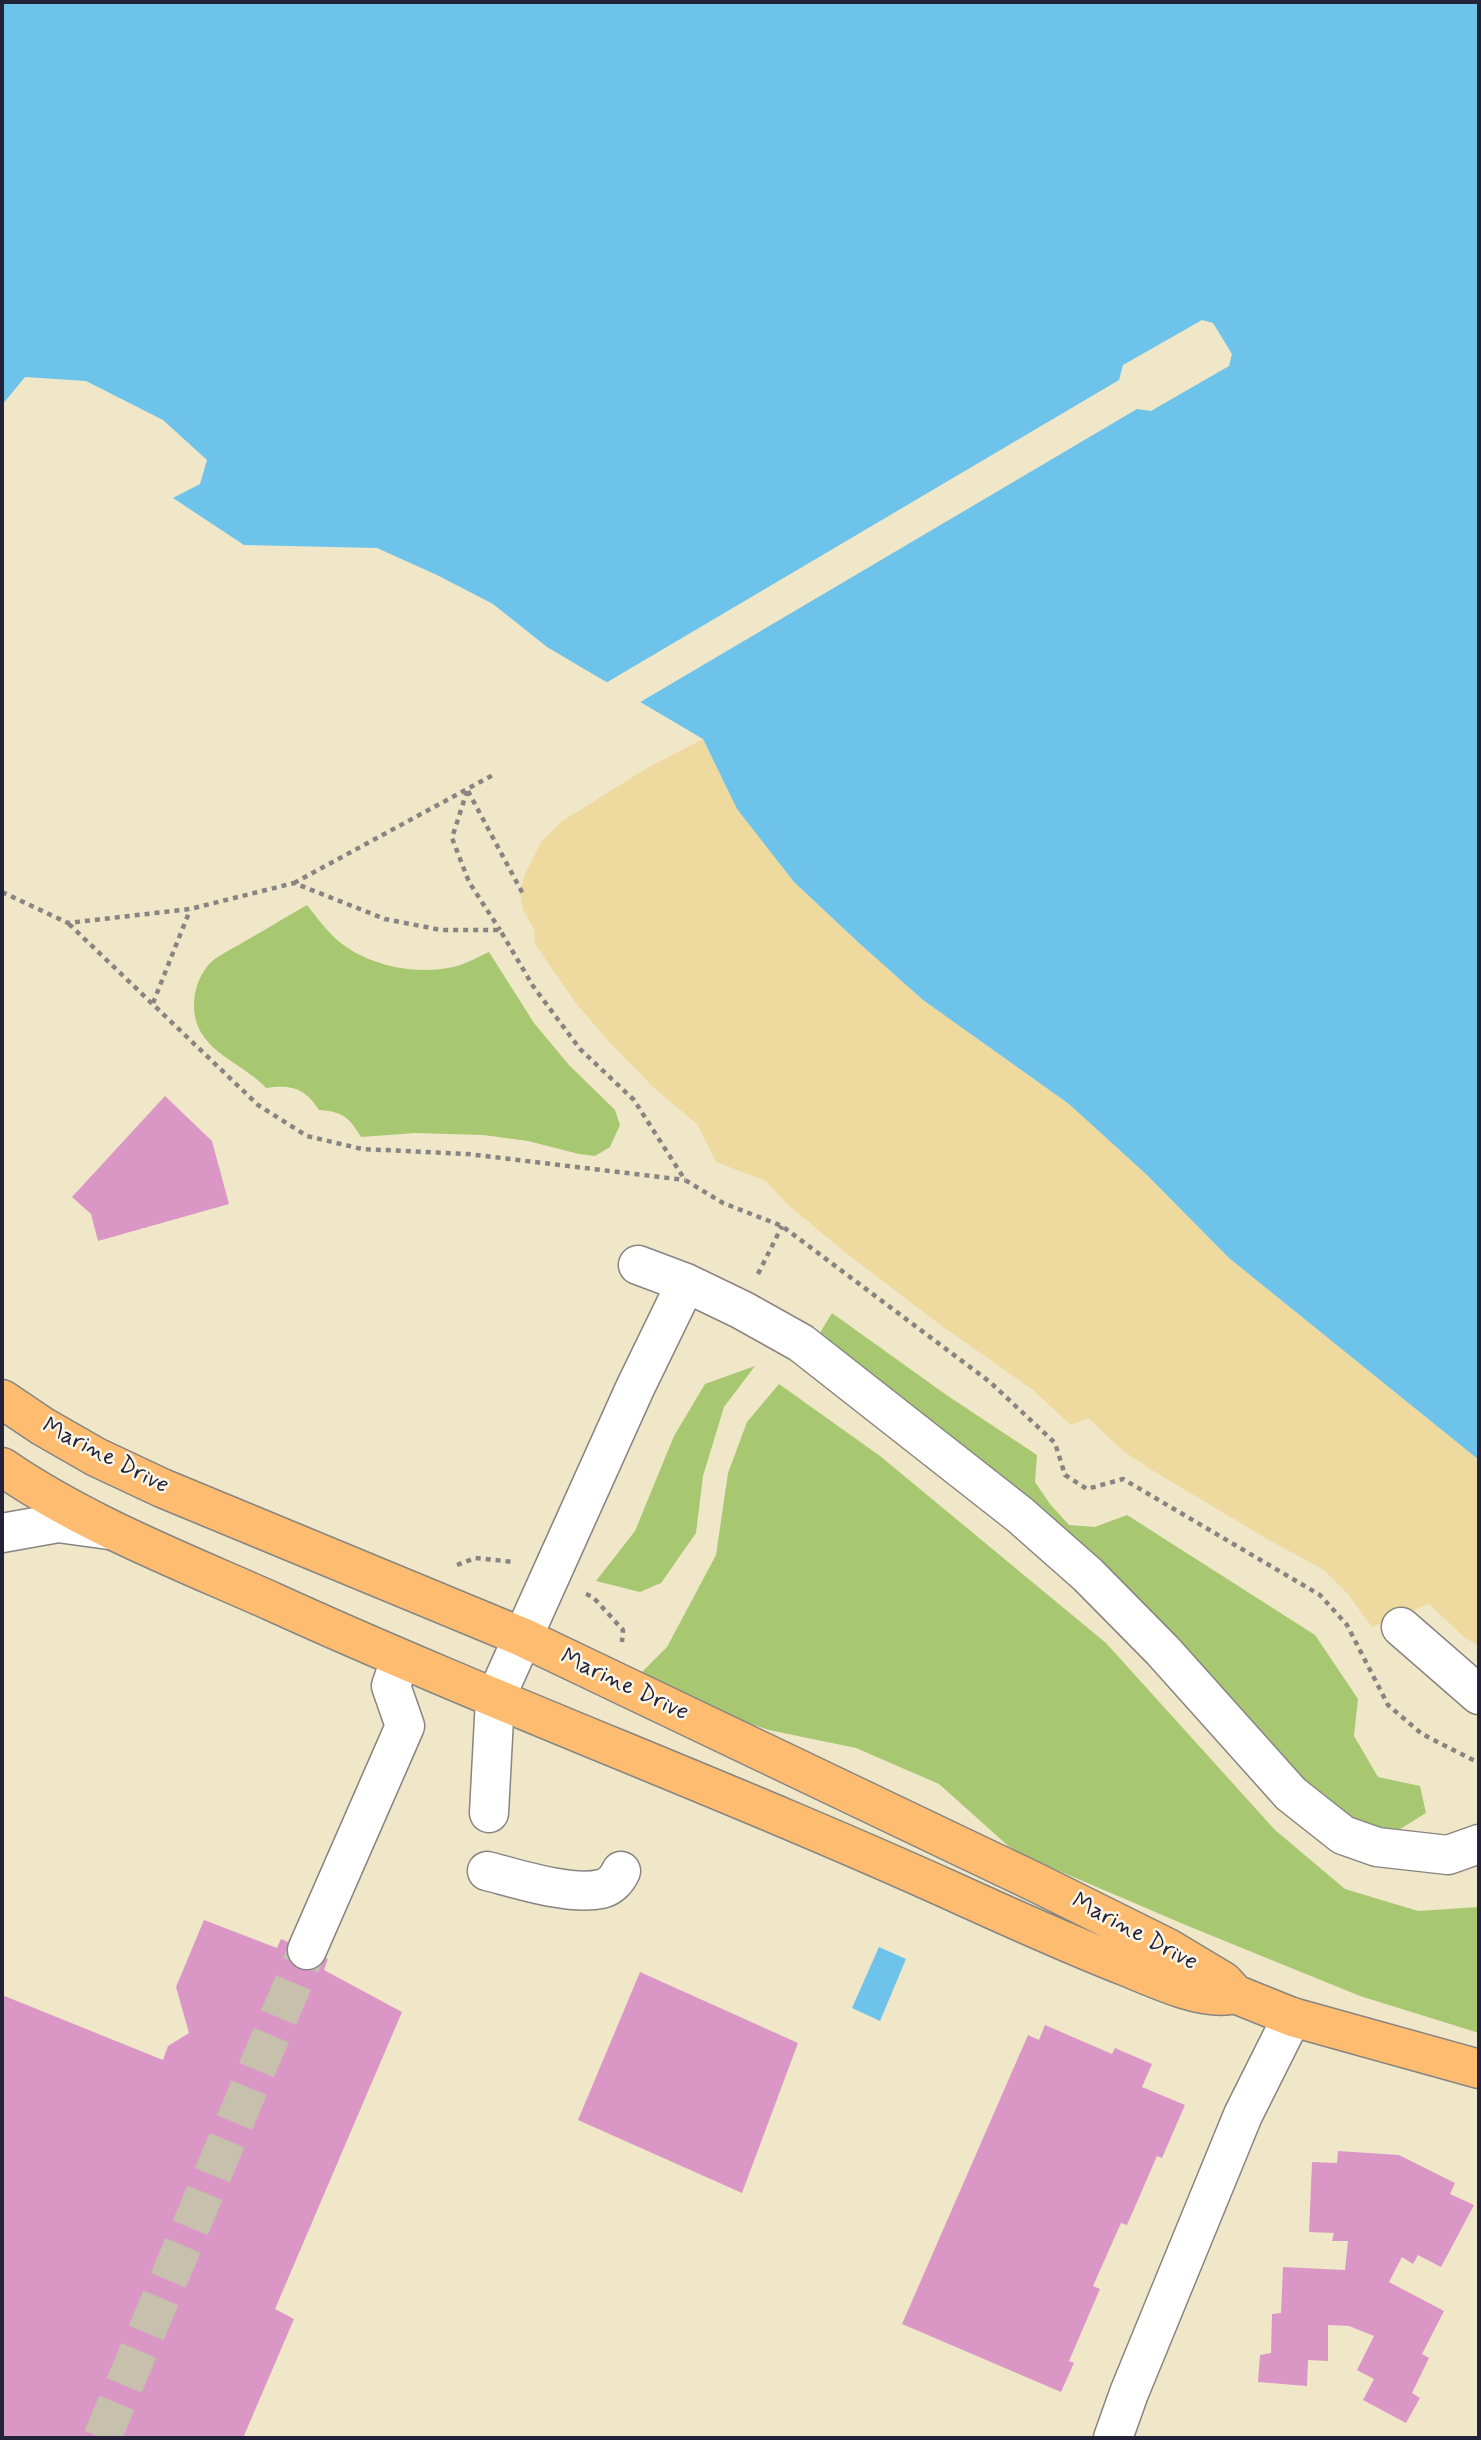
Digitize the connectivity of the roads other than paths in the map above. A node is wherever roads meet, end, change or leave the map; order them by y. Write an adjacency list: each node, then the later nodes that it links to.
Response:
1 (638, 1265): 2 (street)
2 (686, 1283): 8 (street); 13 (street)
3 (2, 1399): 8 (main road, Marine Drive)
4 (2, 1467): 5 (main road, Marine Drive)
5 (115, 1531): 6 (street); 9 (main road, Marine Drive)
6 (2, 1533)
7 (1401, 1626): 10 (street)
8 (522, 1637): 11 (street); 17 (main road, Marine Drive)
9 (400, 1660): 11 (main road, Marine Drive); 16 (street)
10 (1479, 1695)
11 (495, 1699): 12 (street); 17 (main road, Marine Drive)
12 (489, 1814)
13 (1479, 1844)
14 (487, 1871): 15 (street)
15 (621, 1871)
16 (307, 1950)
17 (1235, 1994): 18 (main road, Marine Drive)
18 (1293, 2017): 19 (main road, Marine Drive); 20 (street)
19 (1479, 2069)
20 (1113, 2438)

